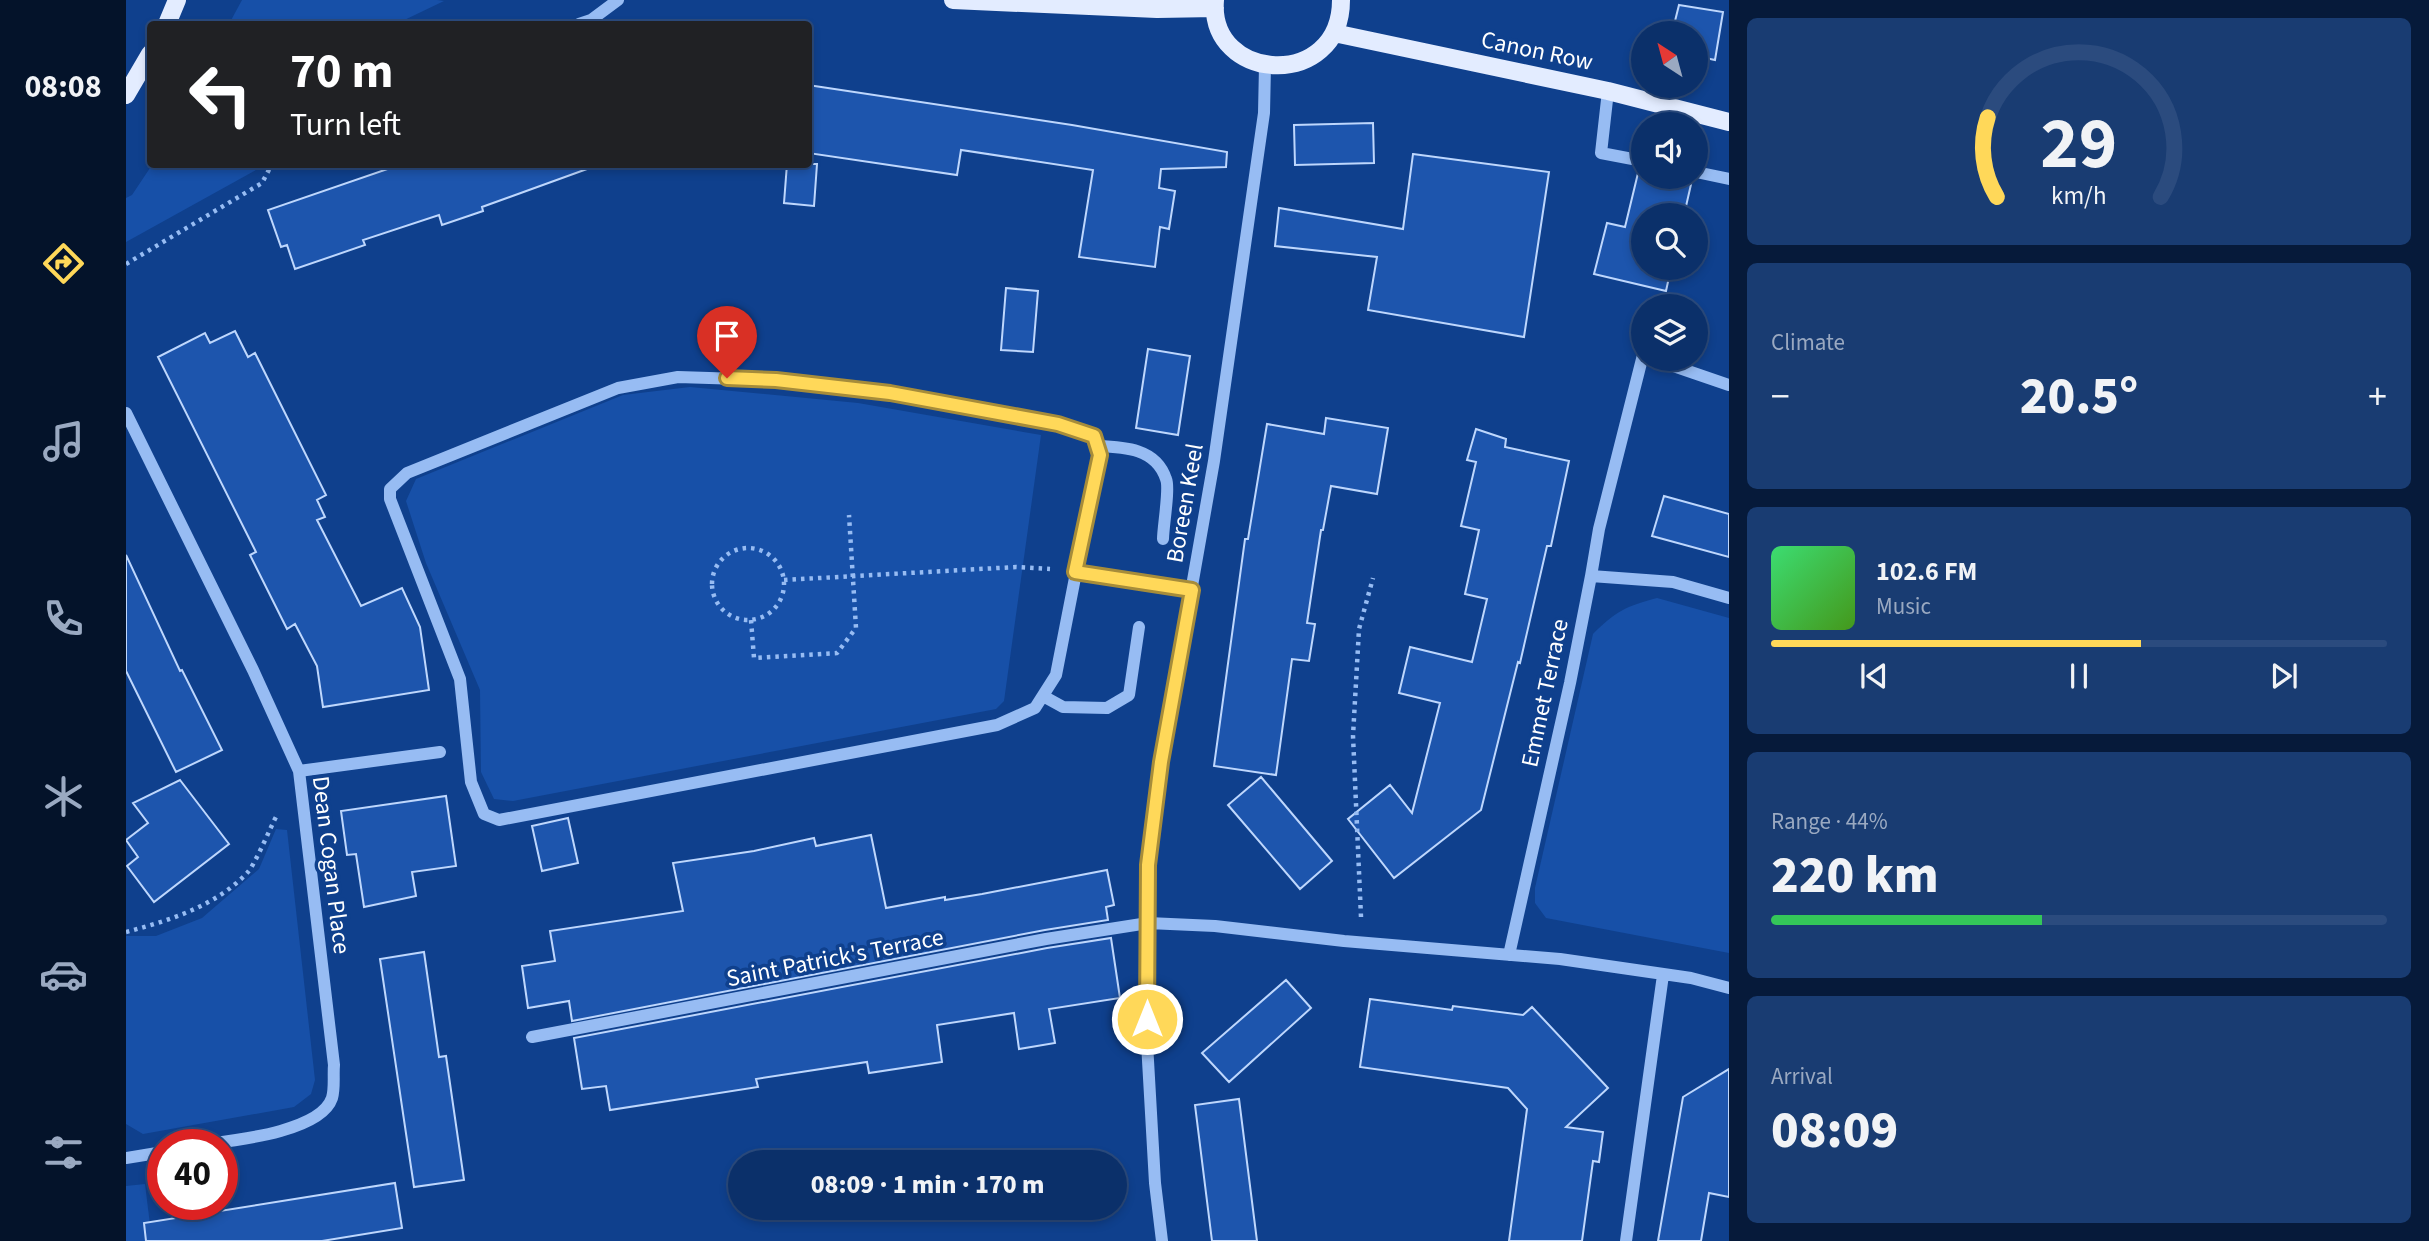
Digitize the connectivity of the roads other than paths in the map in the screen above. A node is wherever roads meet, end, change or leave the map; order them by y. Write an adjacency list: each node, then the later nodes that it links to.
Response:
1 (177, 0): 6 (main road)
2 (618, 0): 7 (street)
3 (953, 0): 5 (main road)
4 (1341, 0): 8 (main road)
5 (1215, 4): 10 (main road)
6 (168, 21)
7 (588, 21)
8 (1334, 33): 10 (main road); 11 (main road, Canon Row)
9 (147, 59): 12 (main road)
10 (1265, 66): 25 (street, Boreen Keel)
11 (1608, 91): 13 (main road, Canon Row); 14 (street)
12 (126, 96)
13 (1729, 122)
14 (1631, 159)
15 (1708, 175): 16 (street)
16 (1729, 179)
17 (1639, 371): 24 (street, Emmet Terrace)
18 (1687, 371): 19 (street)
19 (1729, 386)
20 (126, 412): 30 (street, Dean Cogan Place)
21 (1097, 446): 22 (street); 23 (street); 28 (street)
22 (1163, 540)
23 (1075, 572): 25 (street); 28 (street)
24 (1591, 576): 26 (street); 32 (street, Emmet Terrace)
25 (1192, 590): 31 (street, Boreen Keel)
26 (1729, 598)
27 (1139, 627): 28 (street)
28 (1043, 696)
29 (440, 752): 30 (street)
30 (299, 771): 36 (street, Dean Cogan Place)
31 (1147, 923): 32 (street, Saint Patrick's Terrace); 35 (street, Saint Patrick's Terrace); 39 (street, Boreen Keel)
32 (1509, 955): 33 (street, Saint Patrick's Terrace)
33 (1663, 975): 34 (street, Saint Patrick's Terrace); 40 (street)
34 (1729, 988)
35 (532, 1037)
36 (238, 1139)
37 (147, 1155): 38 (street)
38 (126, 1158)
39 (1162, 1241)
40 (1626, 1241)

